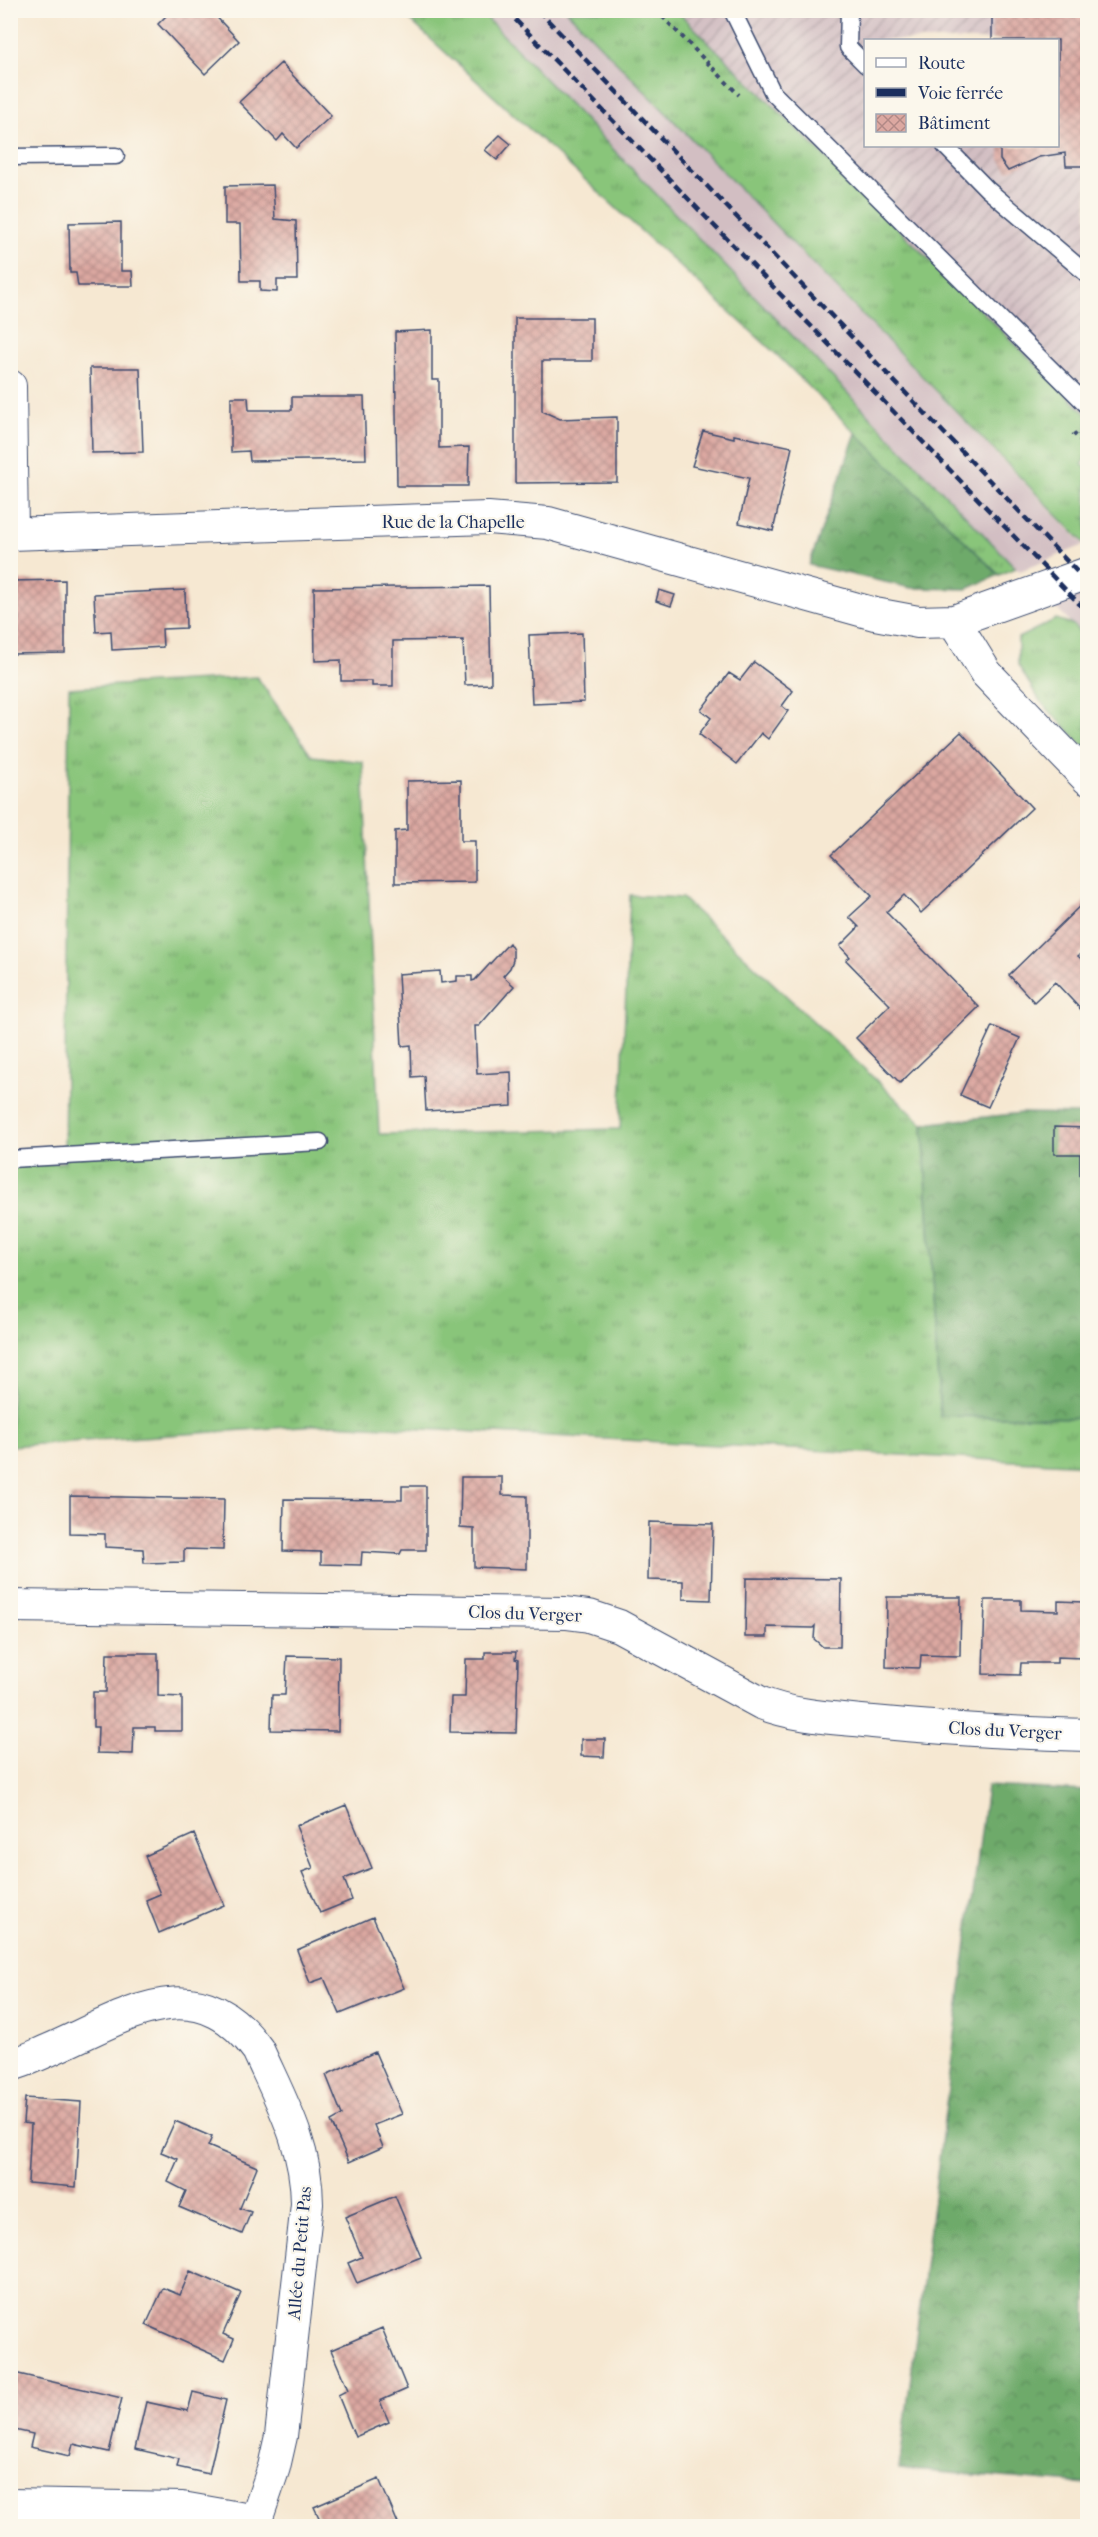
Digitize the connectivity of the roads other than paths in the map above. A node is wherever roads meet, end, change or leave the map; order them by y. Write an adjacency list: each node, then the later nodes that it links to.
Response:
1 (732, 10): 9 (lane)
2 (849, 10): 3 (lane)
3 (864, 63)
4 (946, 147): 7 (lane)
5 (116, 156): 6 (lane)
6 (10, 157)
7 (1088, 275)
8 (10, 386): 10 (street)
9 (1088, 406)
10 (11, 534): 12 (street, Rue de la Chapelle)
11 (1088, 573): 12 (street)
12 (954, 621): 13 (street)
13 (1088, 779)
14 (320, 1142): 15 (lane)
15 (10, 1159)
16 (10, 1606): 17 (street, Clos du Verger)
17 (1088, 1735)
18 (10, 2065): 20 (street, Allée du Petit Pas)
19 (10, 2505): 20 (street, Allée du Petit Pas)
20 (255, 2524)

